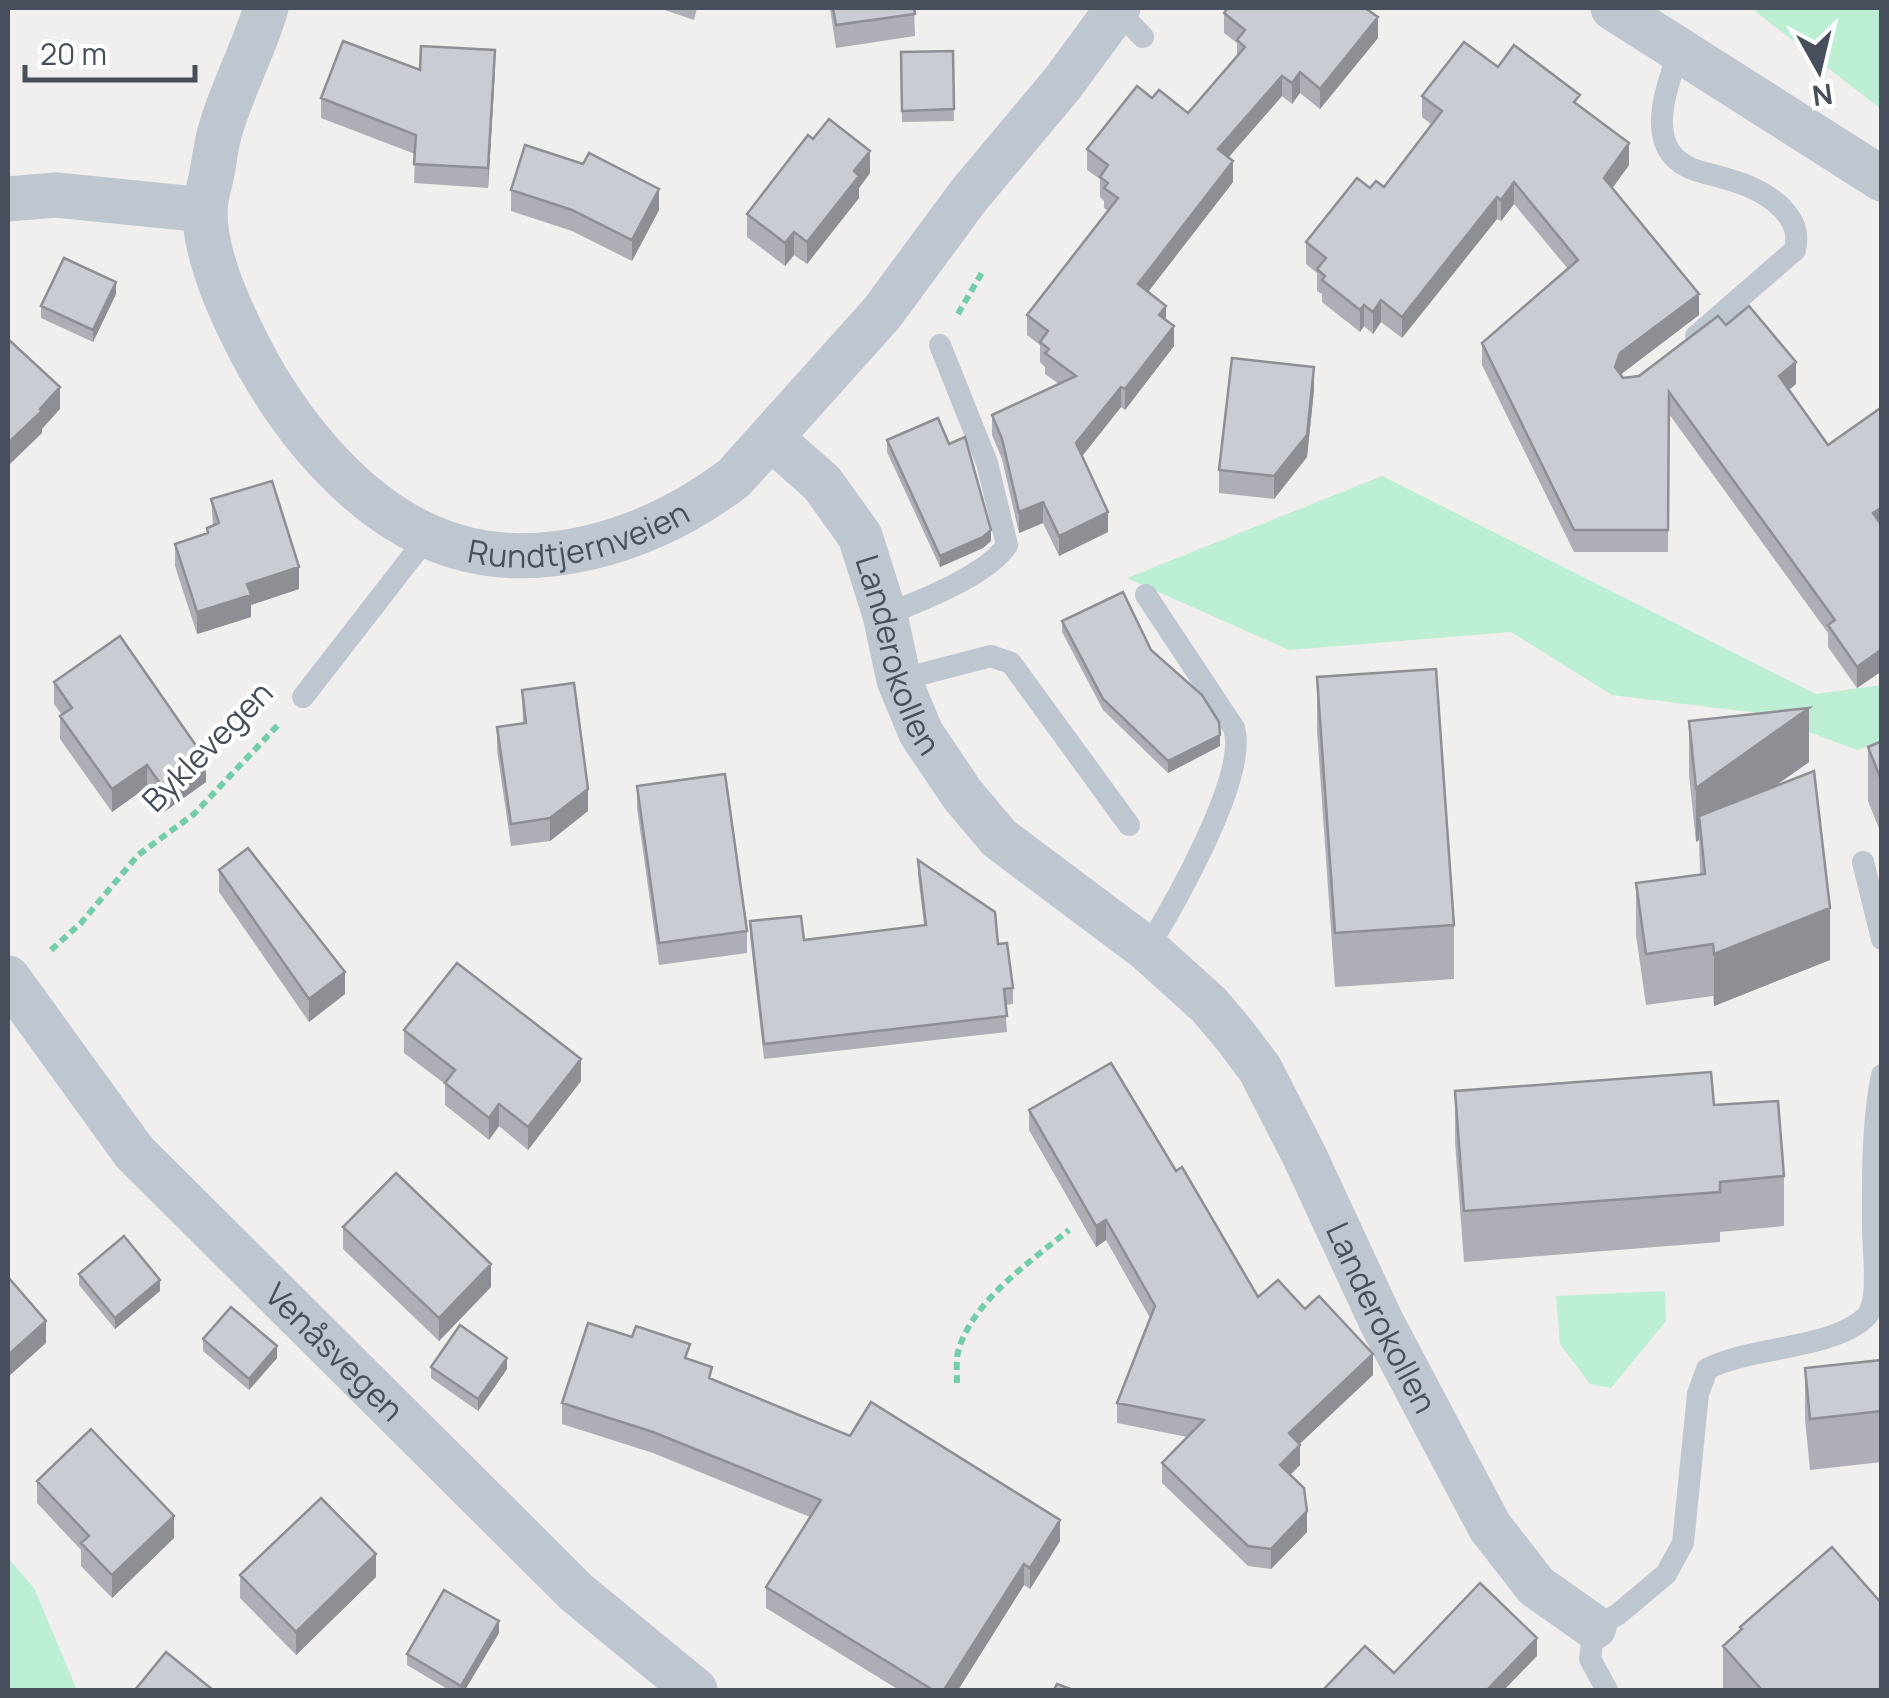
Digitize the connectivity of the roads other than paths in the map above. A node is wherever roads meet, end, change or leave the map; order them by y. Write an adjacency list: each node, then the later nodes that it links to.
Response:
1 (266, 8): 7 (street, Rundtjernveien)
2 (1613, 8): 4 (street)
3 (1126, 18): 10 (street, Rundtjernveien)
4 (1680, 50): 5 (street); 9 (lane)
5 (1882, 179)
6 (8, 199): 7 (street)
7 (205, 210): 11 (street, Rundtjernveien)
8 (940, 345): 13 (lane)
9 (1678, 350)
10 (771, 438): 11 (street, Rundtjernveien); 13 (street, Landerokollen)
11 (428, 536): 15 (lane, Byklevegen)
12 (1146, 594): 19 (lane)
13 (885, 615): 14 (street, Landerokollen)
14 (899, 680): 16 (lane); 19 (street, Landerokollen)
15 (303, 697)
16 (1129, 825)
17 (1863, 862): 18 (lane)
18 (1882, 939)
19 (1147, 949): 22 (street, Landerokollen)
20 (10, 981): 23 (street, Venåsvegen)
21 (1882, 1075): 22 (lane)
22 (1594, 1627): 24 (lane)
23 (695, 1690)
24 (1607, 1690)

